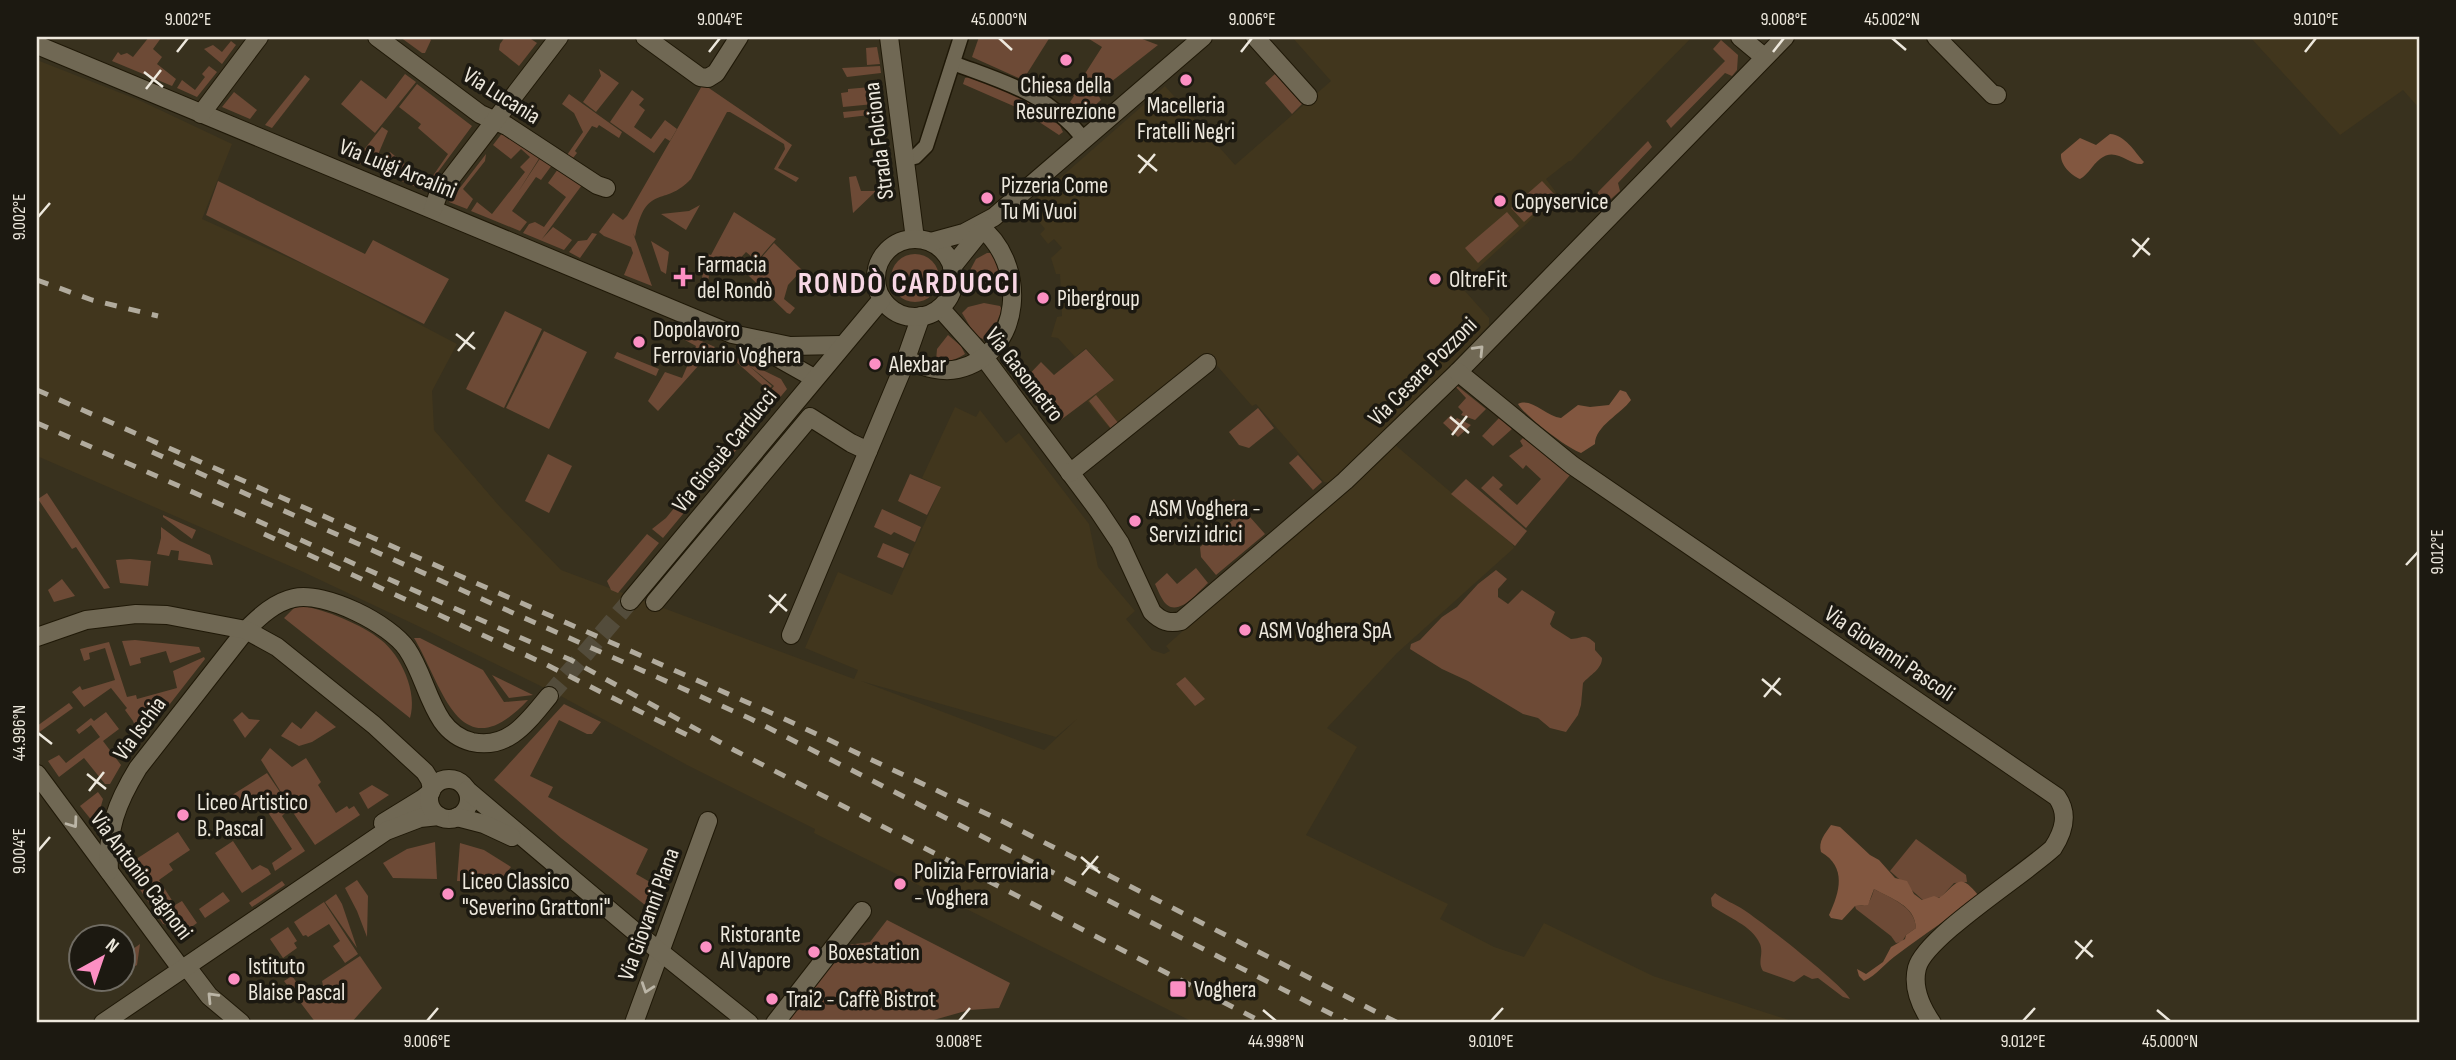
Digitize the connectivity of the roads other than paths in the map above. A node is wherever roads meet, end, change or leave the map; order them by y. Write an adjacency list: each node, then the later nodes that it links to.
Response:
1 (259, 37): 18 (street)
2 (377, 37): 19 (street, Via Lucania)
3 (559, 37): 19 (street)
4 (645, 37): 5 (street)
5 (739, 37)
6 (889, 37): 21 (street, Strada Folciona)
7 (961, 37): 15 (street)
8 (1203, 37): 20 (street)
9 (1255, 37): 17 (street)
10 (1740, 37): 14 (street)
11 (1785, 37): 14 (street, Via Cesare Pozzoni)
12 (1936, 37): 16 (street)
13 (37, 45): 18 (street, Via Luigi Arcalini)
14 (1764, 57): 35 (street, Via Cesare Pozzoni, one-way to 14)
15 (953, 63): 20 (street); 21 (street)
16 (1997, 95)
17 (1308, 96)
18 (201, 114): 23 (street, Via Luigi Arcalini)
19 (494, 121): 22 (street, Via Lucania); 23 (street)
20 (1084, 139): 24 (street)
21 (905, 159): 25 (street, Strada Folciona)
22 (606, 188)
23 (433, 209): 30 (street, Via Luigi Arcalini)
24 (985, 224): 25 (street); 26 (street); 32 (street)
25 (923, 241): 26 (street); 27 (street)
26 (952, 267): 28 (street)
27 (882, 299): 29 (street); 31 (street, Via Giosuè Carducci)
28 (940, 308): 29 (street); 32 (street, Via Gasometro)
29 (921, 316): 33 (street)
30 (740, 337): 31 (street, Via Luigi Arcalini); 36 (street, Via Luigi Arcalini)
31 (841, 345): 36 (street, Via Giosuè Carducci)
32 (982, 356): 33 (street); 38 (street, Via Gasometro)
33 (906, 360): 37 (street)
34 (1207, 363): 38 (street)
35 (1458, 372): 41 (street, Via Cesare Pozzoni); 63 (street, Via Giovanni Pascoli)
36 (814, 378): 39 (street, Via Giosuè Carducci)
37 (868, 451): 40 (street, Via Giosuè Carducci); 43 (street)
38 (1070, 473): 41 (street, Via Gasometro)
39 (630, 601)
40 (655, 602)
41 (1162, 620)
42 (246, 630): 44 (street); 45 (street); 46 (street); 54 (street, Via Ischia)
43 (791, 635)
44 (37, 637)
45 (549, 696)
46 (374, 725): 48 (street); 49 (street)
47 (37, 774): 54 (street, Via Antonio Cagnoni, one-way to 54)
48 (461, 785): 49 (street); 50 (street); 52 (street)
49 (431, 790): 50 (street); 53 (street)
50 (448, 816): 52 (street); 53 (street)
51 (708, 821): 56 (street, Via Giovanni Plana)
52 (551, 862): 56 (street)
53 (331, 869): 57 (street)
54 (108, 871): 57 (street, Via Antonio Cagnoni)
55 (862, 911): 62 (street)
56 (660, 952): 60 (street, Via Giovanni Plana, one-way to 60); 61 (street)
57 (184, 969): 58 (street); 59 (street, Via Antonio Cagnoni, one-way to 57)
58 (103, 1023)
59 (241, 1023)
60 (634, 1023)
61 (749, 1023)
62 (775, 1023)
63 (1932, 1023)

